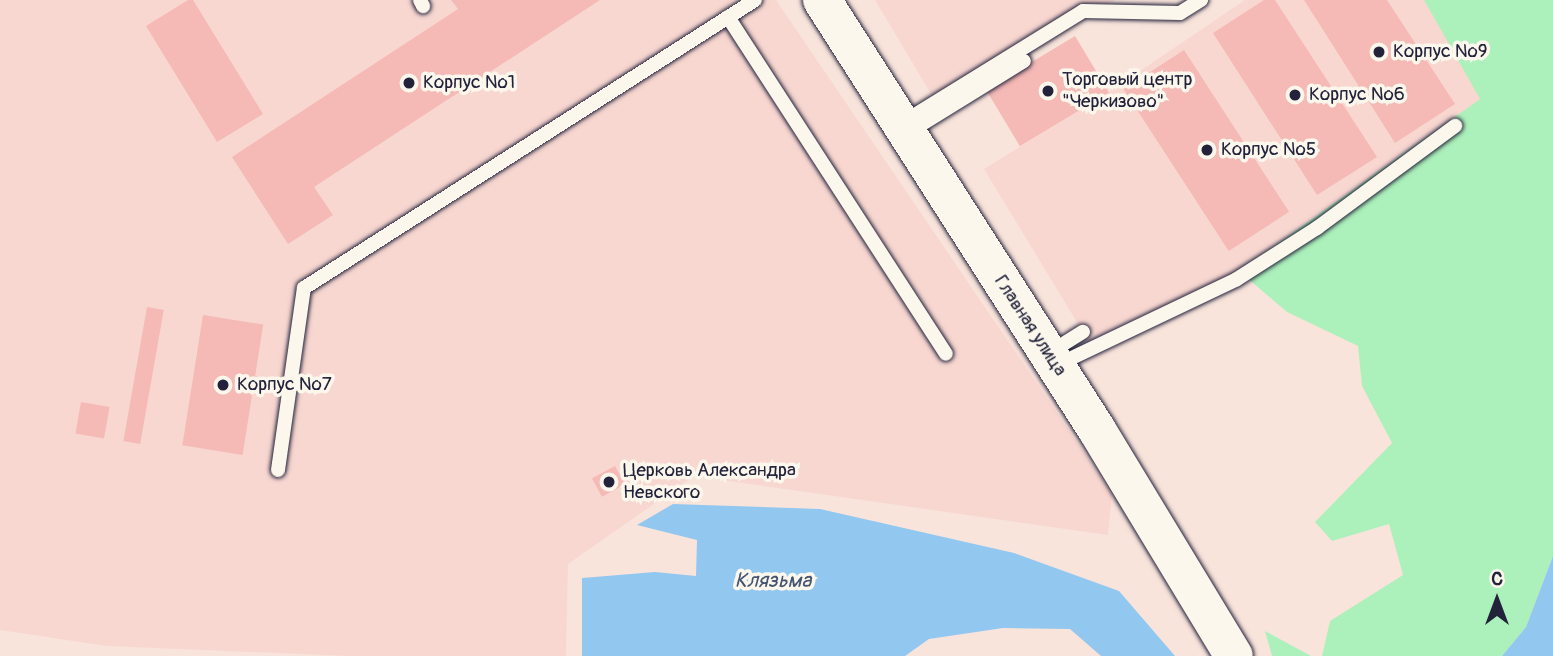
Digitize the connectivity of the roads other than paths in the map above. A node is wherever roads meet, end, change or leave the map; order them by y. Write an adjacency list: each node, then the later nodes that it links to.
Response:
1 (755, 0): 4 (lane)
2 (822, 0): 7 (main road, Главная улица)
3 (1201, 0): 7 (lane)
4 (728, 17): 9 (lane); 11 (lane)
5 (1024, 61): 7 (lane)
6 (1455, 126): 10 (lane)
7 (904, 129): 10 (main road, Главная улица)
8 (1083, 332): 10 (lane)
9 (946, 354)
10 (1052, 360): 12 (main road, Главная улица)
11 (278, 470)
12 (1234, 656)

